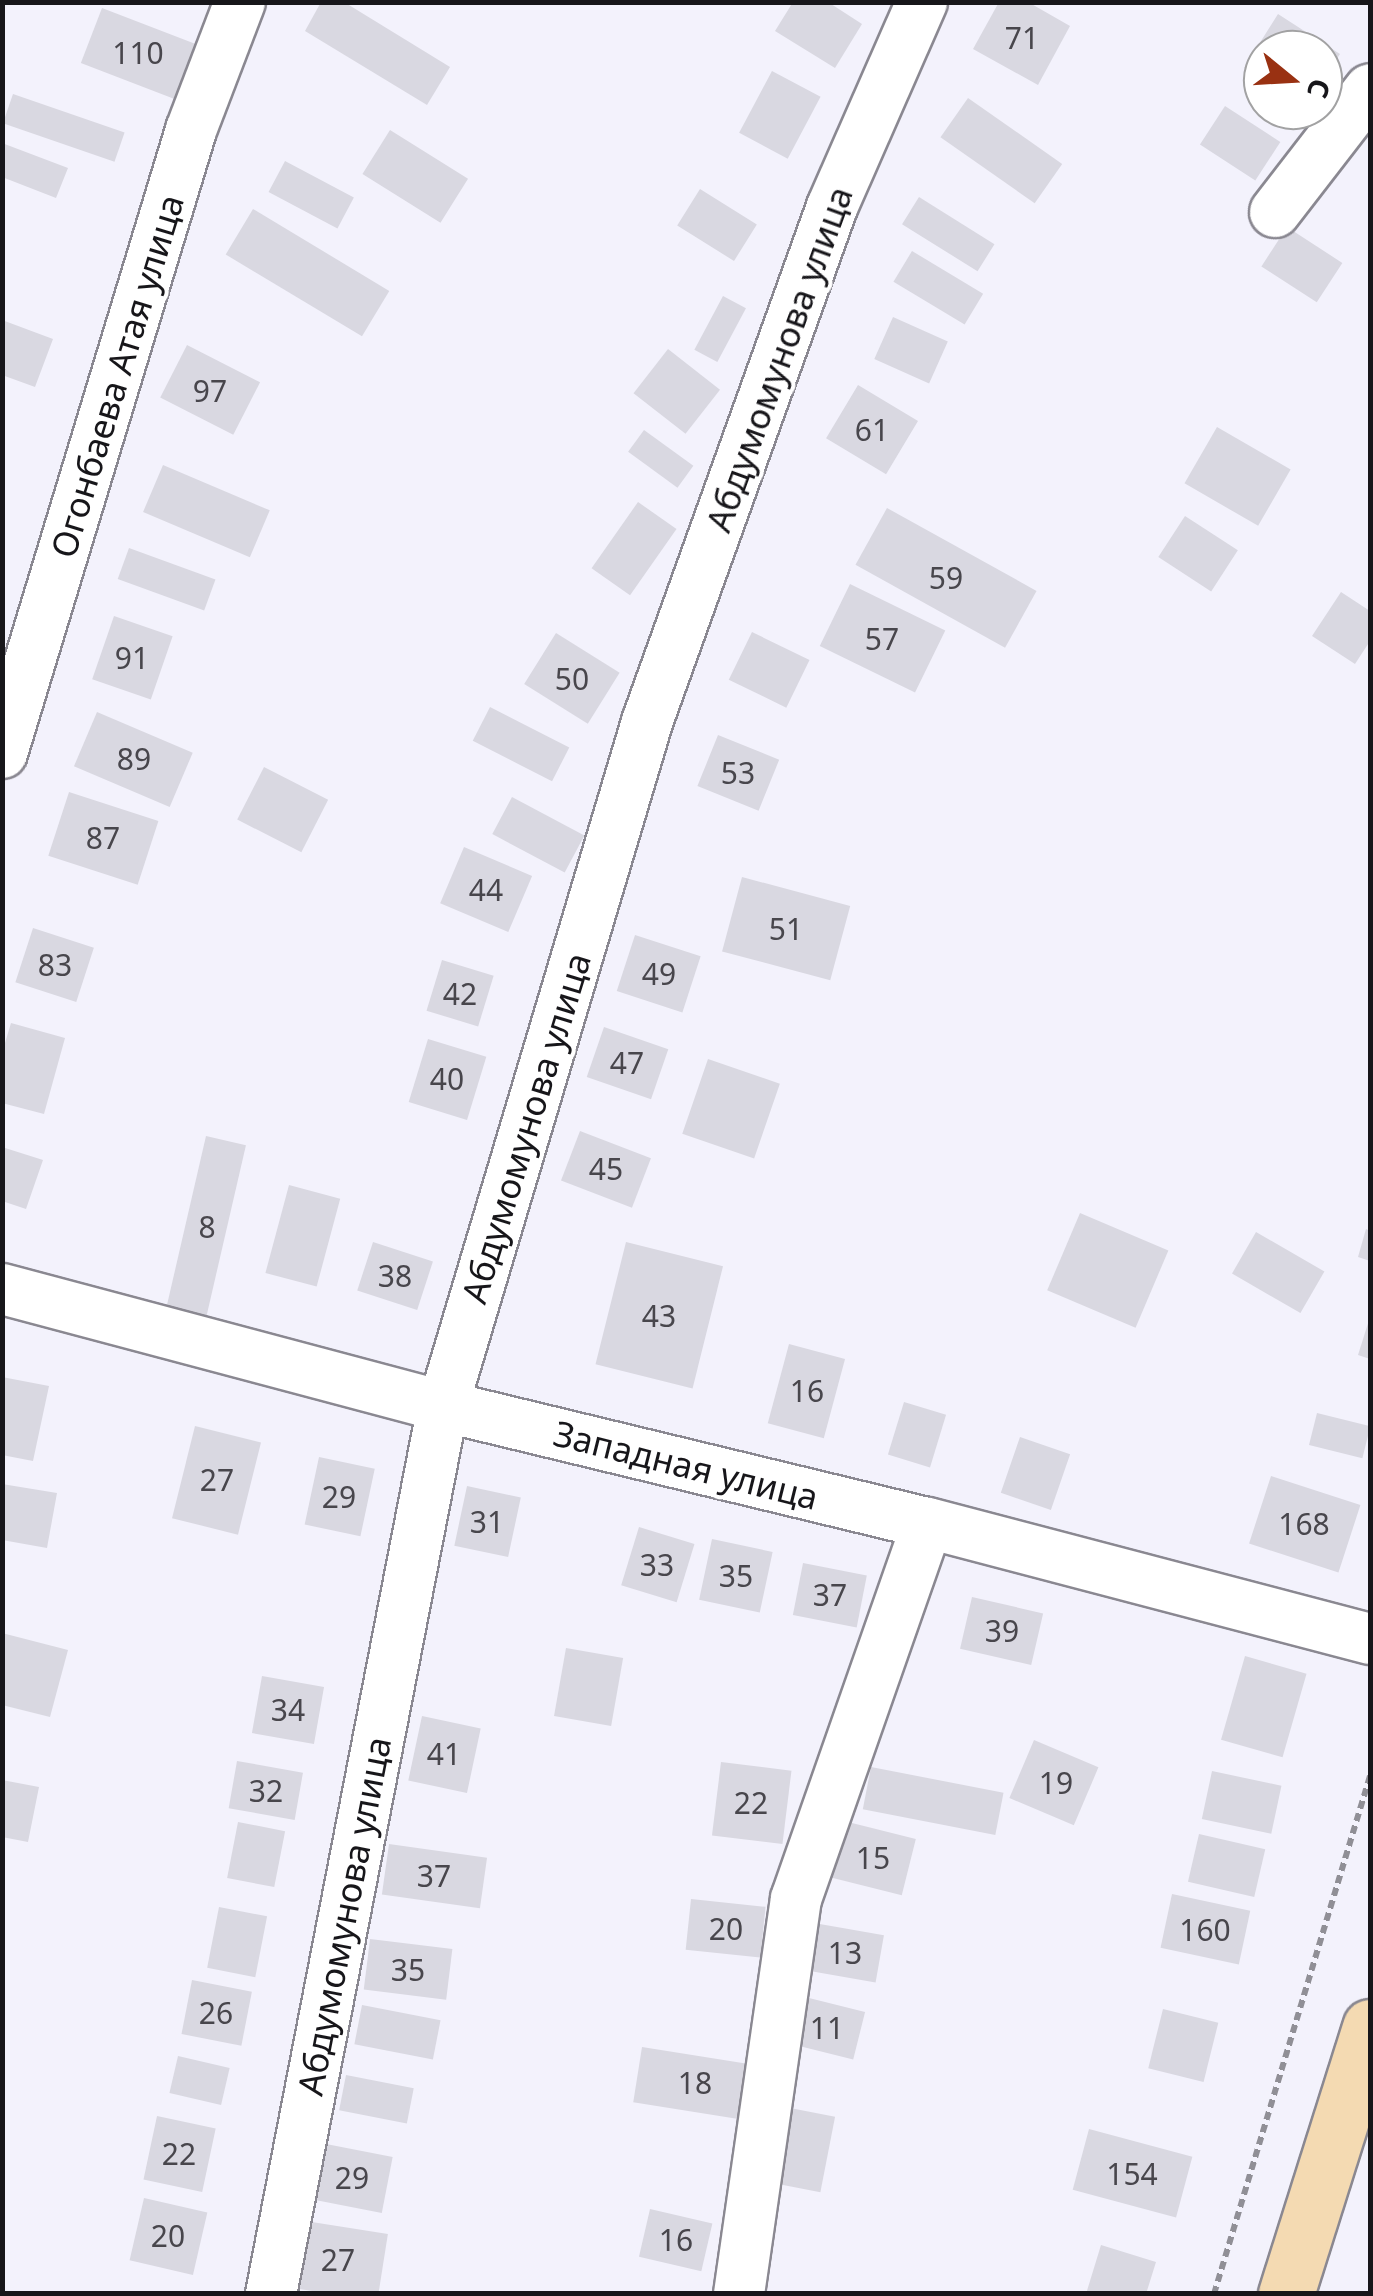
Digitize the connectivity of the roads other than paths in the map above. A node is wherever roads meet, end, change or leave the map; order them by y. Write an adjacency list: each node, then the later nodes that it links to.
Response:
1 (240, 2): 5 (street, Огонбаева Атая улица)
2 (922, 2): 7 (street, Абдумомунова улица)
3 (1370, 90): 4 (street)
4 (1274, 212)
5 (2, 753)
6 (2, 1289): 7 (street, Западная улица)
7 (443, 1406): 8 (street, Западная улица); 11 (street, Абдумомунова улица)
8 (928, 1523): 9 (street, Западная улица); 12 (street)
9 (1370, 1639)
10 (1370, 2027): 13 (main road)
11 (271, 2294)
12 (739, 2294)
13 (1286, 2294)

